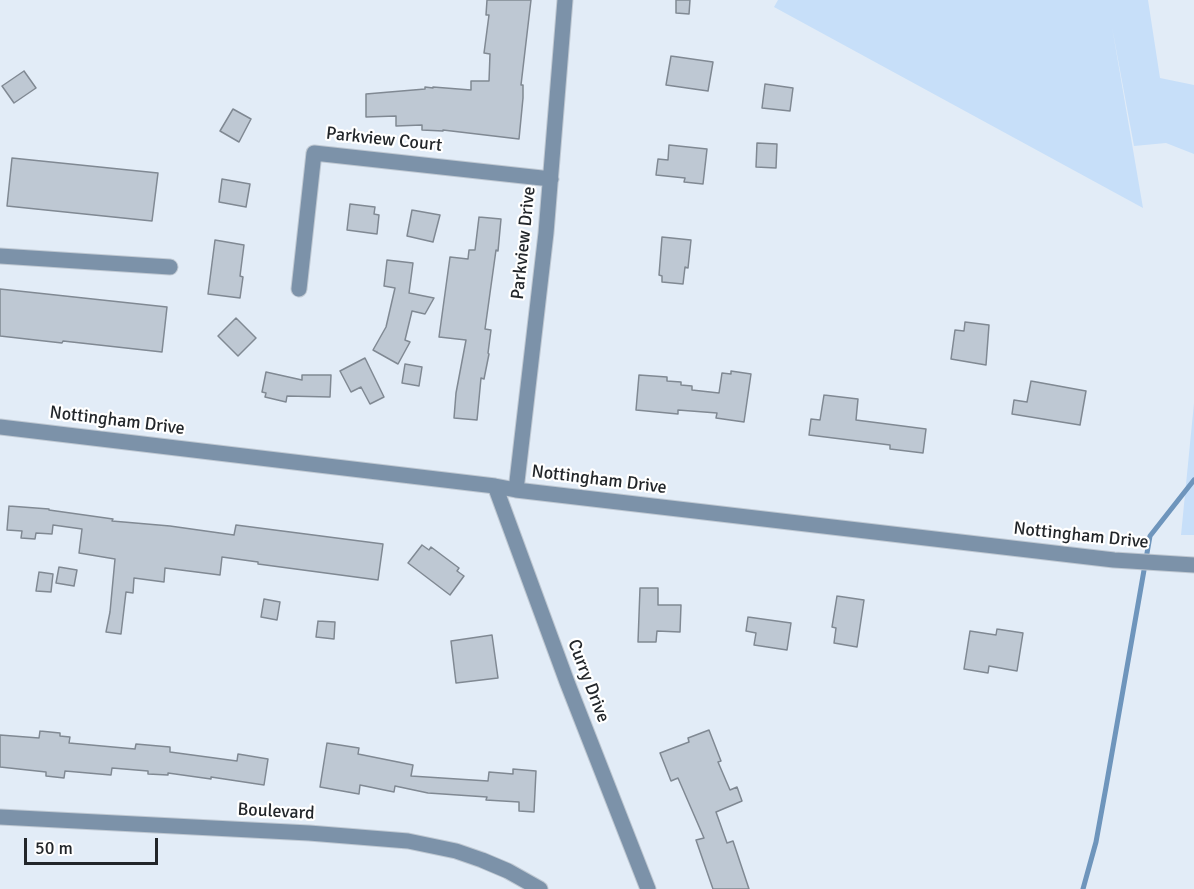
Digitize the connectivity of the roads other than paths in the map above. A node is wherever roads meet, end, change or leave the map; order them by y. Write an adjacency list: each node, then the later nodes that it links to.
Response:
1 (565, 0): 2 (street, Parkview Drive)
2 (551, 179): 5 (street, Parkview Court); 8 (street, Parkview Drive)
3 (0, 256): 4 (street)
4 (170, 267)
5 (299, 289)
6 (0, 427): 7 (street, Nottingham Drive)
7 (495, 486): 8 (street, Nottingham Drive); 12 (street, Curry Drive)
8 (516, 490): 9 (street, Nottingham Drive)
9 (1194, 565)
10 (0, 817): 11 (street, Boulevard)
11 (540, 889)
12 (648, 889)

